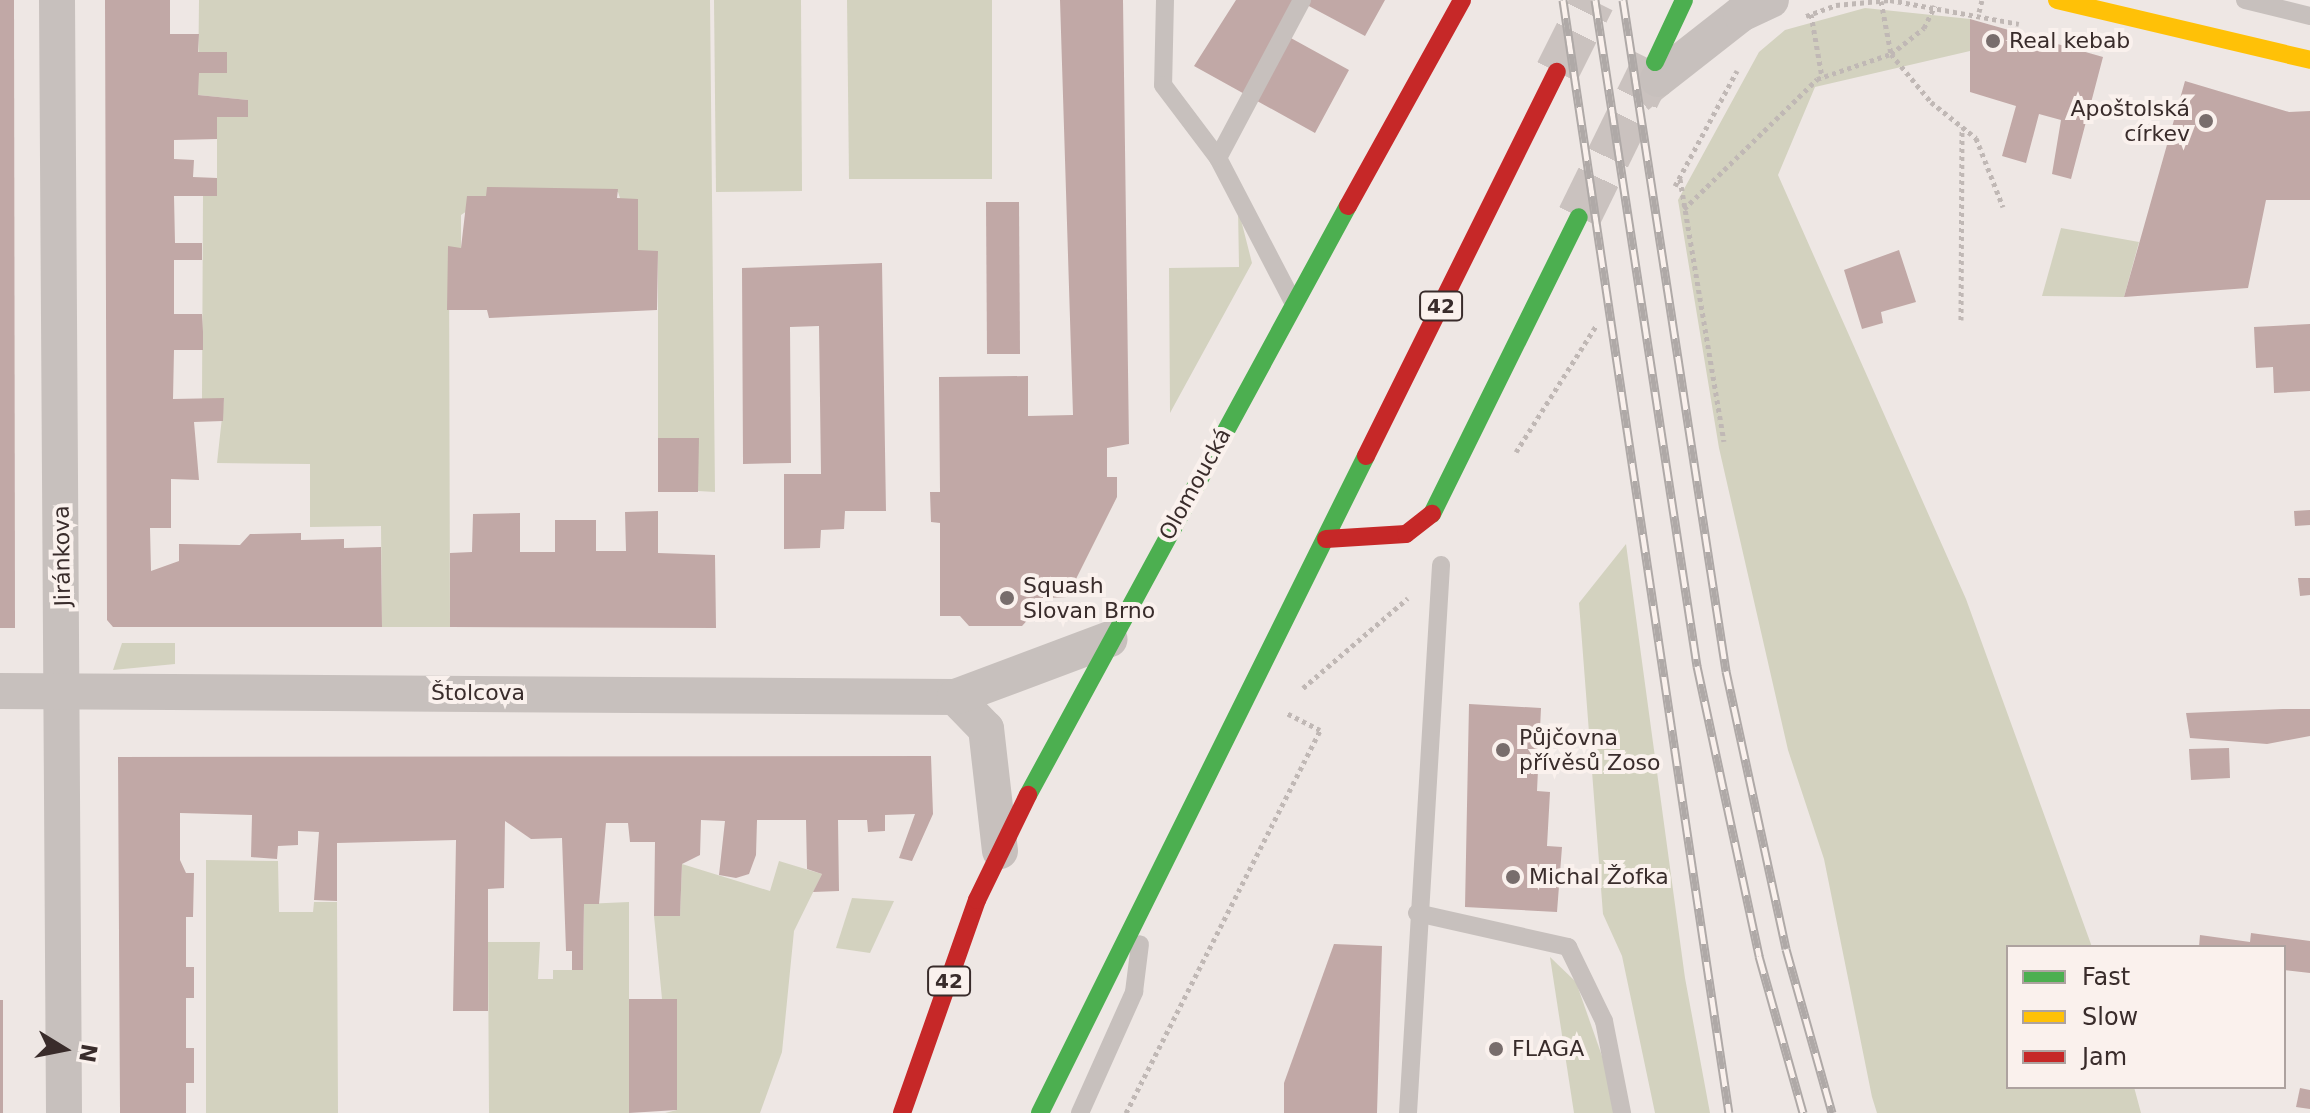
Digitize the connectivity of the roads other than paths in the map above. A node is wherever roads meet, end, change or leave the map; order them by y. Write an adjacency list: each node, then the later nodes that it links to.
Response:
1 (57, 0): 19 (street, Jiránkova)
2 (1165, 0): 13 (lane)
3 (1302, 0): 13 (lane)
4 (1462, 0): 15 (main road, Olomoucká / 42)
5 (1684, 0): 11 (main road)
6 (2057, 0): 10 (main road)
7 (2245, 0): 9 (lane)
8 (1781, 11): 11 (street)
9 (2310, 16)
10 (2310, 60)
11 (1656, 71)
12 (1557, 72): 16 (main road, 42)
13 (1218, 158): 15 (lane)
14 (1579, 217): 16 (main road)
15 (1294, 304): 18 (main road, Olomoucká / 42)
16 (1326, 539): 23 (main road, 42)
17 (1441, 565): 24 (lane)
18 (1110, 639): 21 (street, Štolcova); 22 (main road, Olomoucká / 42)
19 (63, 690): 20 (street, Štolcova); 21 (street, Štolcova); 25 (street, Jiránkova)
20 (0, 691)
21 (955, 697): 22 (street)
22 (1000, 851): 26 (main road, Olomoucká / 42)
23 (1148, 889): 27 (main road, 42); 28 (lane)
24 (1417, 913): 29 (lane); 30 (lane)
25 (64, 1113)
26 (902, 1113)
27 (1040, 1113)
28 (1080, 1113)
29 (1408, 1113)
30 (1622, 1113)

